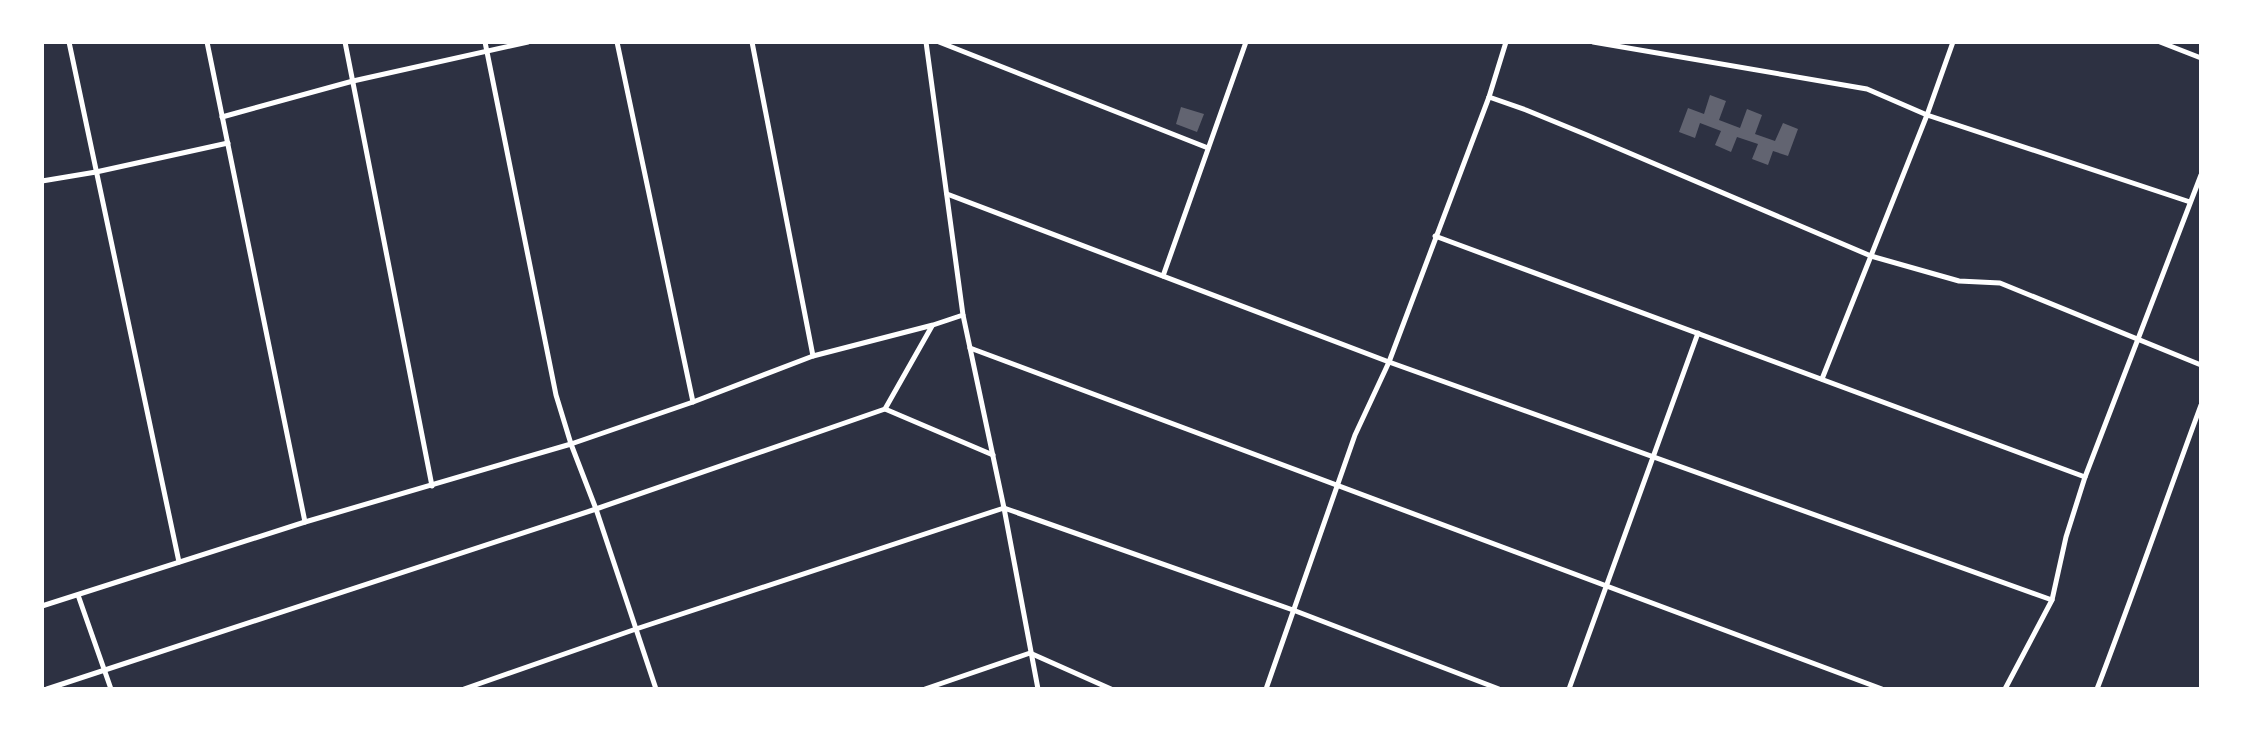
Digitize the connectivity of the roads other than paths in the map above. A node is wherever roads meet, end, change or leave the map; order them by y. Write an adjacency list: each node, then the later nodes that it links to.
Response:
1 (69, 42): 23 (street)
2 (207, 42): 20 (street)
3 (345, 42): 17 (street)
4 (485, 42): 15 (street)
5 (528, 42): 15 (street)
6 (617, 42): 40 (street)
7 (752, 42): 36 (street)
8 (926, 42): 26 (street)
9 (939, 42): 22 (street)
10 (1246, 42): 22 (street)
11 (1506, 42): 18 (street)
12 (1593, 42): 19 (street)
13 (1953, 42): 19 (street)
14 (2160, 42): 16 (street)
15 (487, 51): 17 (street); 43 (street)
16 (2201, 58)
17 (353, 81): 20 (street); 47 (street)
18 (1489, 97): 28 (street); 29 (street)
19 (1927, 115): 27 (street); 29 (street)
20 (222, 117): 21 (street)
21 (228, 143): 23 (street); 51 (street)
22 (1208, 148): 30 (street)
23 (96, 172): 25 (street); 52 (street)
24 (2201, 175): 27 (street)
25 (42, 181)
26 (947, 194): 30 (street); 31 (street)
27 (2190, 202): 34 (street)
28 (1435, 236): 33 (street); 37 (street)
29 (1871, 256): 34 (street); 39 (street)
30 (1163, 276): 37 (street)
31 (963, 315): 32 (street); 35 (street)
32 (933, 325): 36 (street); 42 (street)
33 (1698, 333): 39 (street); 45 (street)
34 (2138, 338): 38 (street); 46 (street)
35 (970, 348): 44 (street); 48 (street)
36 (813, 356): 40 (street)
37 (1389, 362): 45 (street); 48 (street)
38 (2201, 365)
39 (1822, 379): 46 (street)
40 (693, 402): 43 (street)
41 (2201, 405): 73 (street)
42 (885, 409): 44 (street); 50 (street)
43 (571, 444): 47 (street); 50 (street)
44 (993, 455): 49 (street)
45 (1654, 457): 53 (street); 55 (street)
46 (2085, 477): 55 (street)
47 (432, 486): 51 (street)
48 (1336, 486): 53 (street); 57 (street)
49 (1004, 508): 57 (street); 58 (street); 59 (street)
50 (596, 509): 58 (street); 60 (street)
51 (305, 522): 52 (street)
52 (179, 562): 54 (street)
53 (1606, 586): 70 (street); 71 (street)
54 (78, 595): 56 (street); 60 (street)
55 (2052, 600): 72 (street)
56 (42, 606)
57 (1293, 610): 68 (street); 69 (street)
58 (636, 629): 63 (street); 64 (street)
59 (1030, 653): 65 (street); 66 (street); 67 (street)
60 (105, 669): 61 (street); 62 (street)
61 (47, 689)
62 (111, 689)
63 (464, 689)
64 (656, 689)
65 (925, 689)
66 (1038, 689)
67 (1111, 689)
68 (1266, 689)
69 (1499, 689)
70 (1569, 689)
71 (1882, 689)
72 (2005, 689)
73 (2097, 689)

